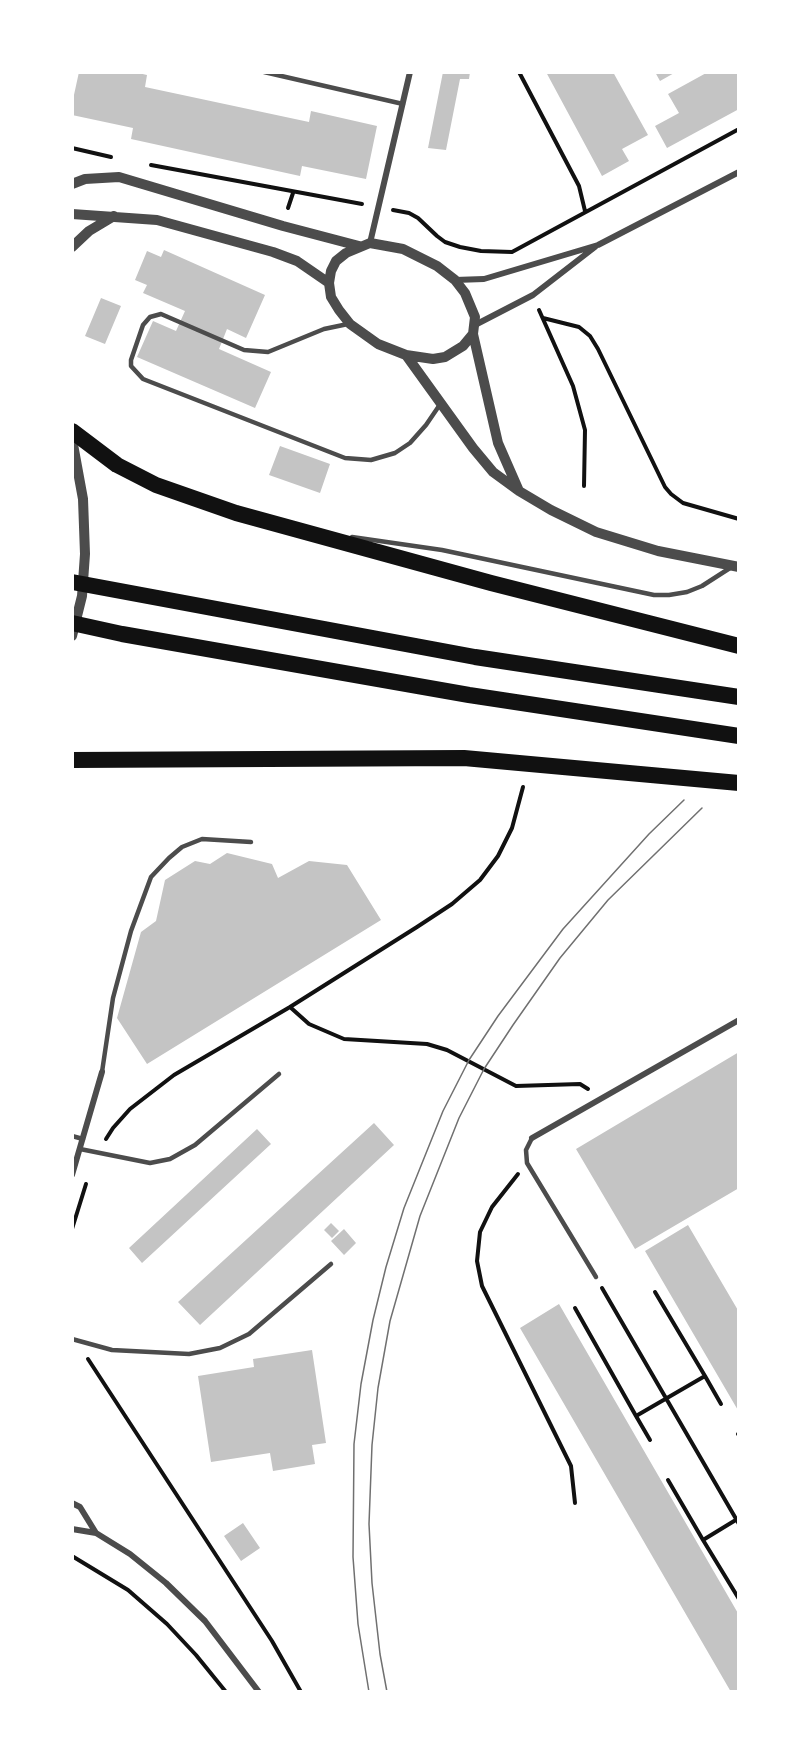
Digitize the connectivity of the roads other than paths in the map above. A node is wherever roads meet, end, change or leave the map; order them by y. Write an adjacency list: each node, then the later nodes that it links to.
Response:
1 (264, 72): 3 (lane)
2 (410, 72): 3 (street)
3 (403, 104): 8 (street)
4 (739, 172): 9 (street)
5 (72, 184): 8 (street)
6 (72, 214): 7 (street)
7 (115, 216): 10 (street); 12 (street)
8 (365, 245): 11 (street); 12 (street)
9 (598, 245): 11 (street); 14 (street)
10 (72, 247)
11 (455, 280): 14 (street)
12 (329, 283): 13 (street)
13 (350, 324): 15 (street); 16 (lane)
14 (474, 329): 15 (street); 19 (street)
15 (406, 355): 16 (street)
16 (441, 403): 19 (street)
17 (72, 431): 20 (highway)
18 (72, 439): 25 (street)
19 (519, 491): 22 (street)
20 (290, 528): 22 (lane); 26 (highway)
21 (739, 556): 22 (lane)
22 (737, 566)
23 (72, 582): 27 (highway)
24 (72, 623): 28 (highway)
25 (72, 636)
26 (739, 646)
27 (739, 697)
28 (739, 736)
29 (72, 760): 30 (highway)
30 (739, 783)
31 (251, 842): 33 (lane)
32 (739, 1020): 36 (street)
33 (102, 1072): 37 (street)
34 (279, 1074): 38 (lane)
35 (72, 1136): 37 (lane)
36 (532, 1138): 41 (lane)
37 (83, 1139): 38 (street)
38 (80, 1149): 39 (street)
39 (72, 1175)
40 (331, 1264): 42 (lane)
41 (596, 1277)
42 (74, 1340)
43 (72, 1503): 45 (street)
44 (72, 1529): 45 (street)
45 (96, 1533): 46 (street)
46 (259, 1692)

